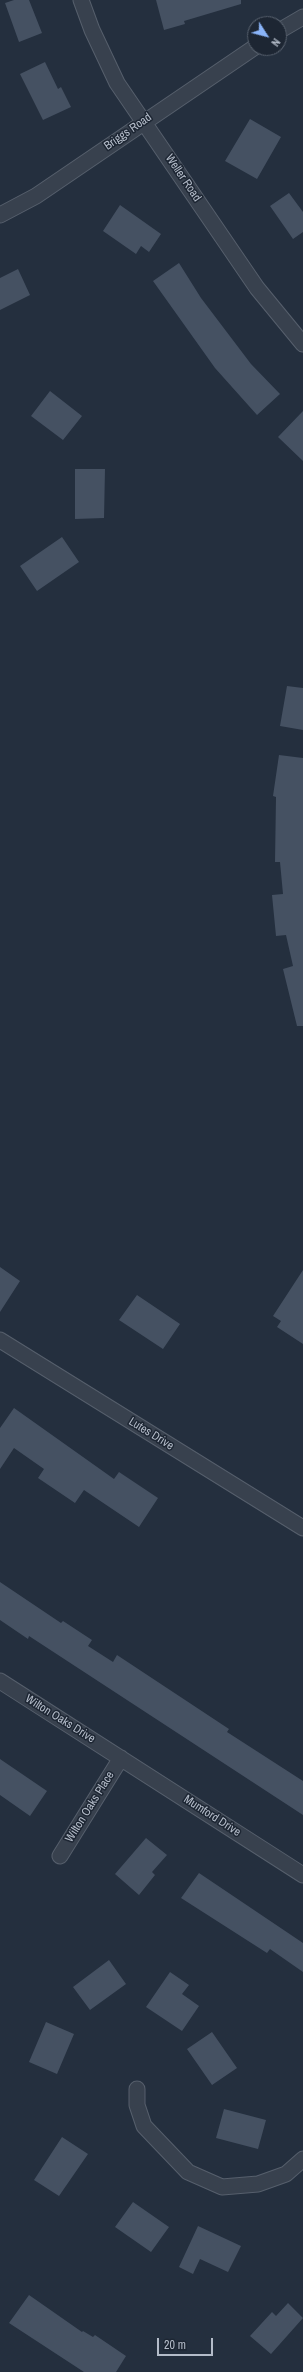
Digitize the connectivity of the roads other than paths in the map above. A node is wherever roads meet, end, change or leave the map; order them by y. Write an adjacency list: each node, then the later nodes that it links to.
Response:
1 (81, 0): 5 (street, Weller Road)
2 (303, 17): 3 (street)
3 (287, 26)
4 (247, 52): 5 (street, Briggs Road)
5 (144, 120): 6 (street, Briggs Road); 7 (street, Weller Road)
6 (0, 215)
7 (303, 344)
8 (0, 1340): 9 (street, Lutes Drive)
9 (303, 1528)
10 (0, 1681): 11 (street, Wilton Oaks Drive)
11 (121, 1758): 12 (street, Wilton Oaks Place); 13 (street, Mumford Drive)
12 (60, 1856)
13 (303, 1875)
14 (137, 2089): 15 (street)
15 (303, 2159)

